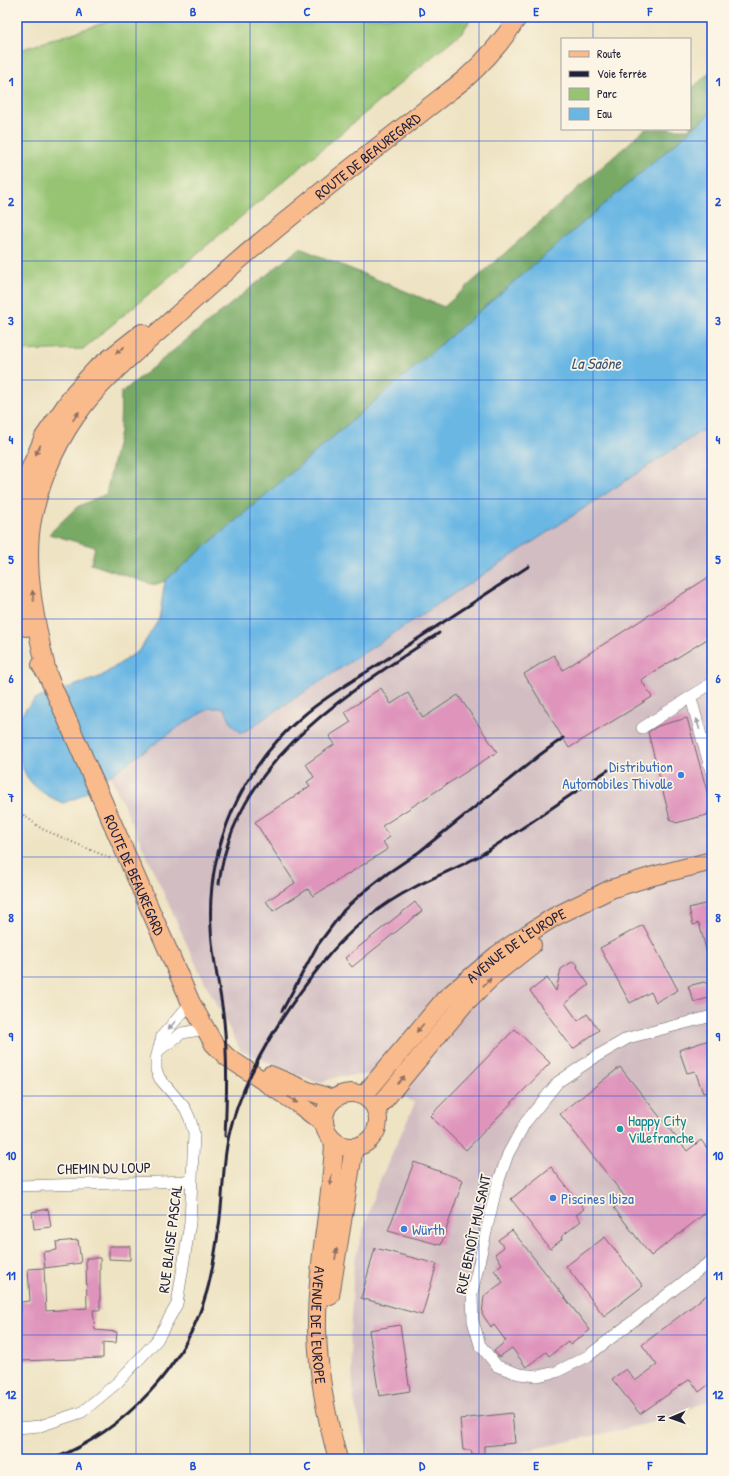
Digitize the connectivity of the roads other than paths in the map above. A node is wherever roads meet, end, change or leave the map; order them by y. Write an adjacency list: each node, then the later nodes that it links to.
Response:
1 (518, 17): 2 (main road, ROUTE DE BEAUREGARD)
2 (208, 286): 3 (main road, one-way to 3); 4 (main road, ROUTE DE BEAUREGARD, one-way to 2)
3 (25, 481): 4 (main road); 5 (main road)
4 (40, 489): 7 (main road, ROUTE DE BEAUREGARD, one-way to 4)
5 (17, 523)
6 (17, 576): 7 (main road, ROUTE DE BEAUREGARD)
7 (48, 676): 14 (main road, ROUTE DE BEAUREGARD)
8 (712, 683): 9 (street)
9 (691, 698): 10 (street); 11 (street, one-way to 9)
10 (642, 728)
11 (712, 775)
12 (712, 861): 19 (main road, AVENUE DE L'EUROPE, one-way to 19)
13 (712, 870): 21 (main road, AVENUE DE L'EUROPE, one-way to 13)
14 (191, 1003): 16 (main road, ROUTE DE BEAUREGARD); 17 (street, RUE BLAISE PASCAL, one-way to 17)
15 (712, 1016): 27 (street, RUE BENOÎT MULSANT)
16 (205, 1029): 17 (street); 18 (main road, ROUTE DE BEAUREGARD)
17 (159, 1050): 25 (street, RUE BLAISE PASCAL)
18 (237, 1063): 20 (main road, ROUTE DE BEAUREGARD); 22 (main road, ROUTE DE BEAUREGARD, one-way to 22)
19 (364, 1095): 20 (main road); 21 (main road)
20 (333, 1099): 22 (main road)
21 (376, 1110): 24 (main road)
22 (323, 1123): 23 (main road)
23 (334, 1142): 24 (main road); 29 (main road, AVENUE DE L'EUROPE, one-way to 29)
24 (354, 1147): 30 (main road, AVENUE DE L'EUROPE, one-way to 24)
25 (192, 1181): 26 (street, CHEMIN DU LOUP); 28 (street, RUE BLAISE PASCAL)
26 (17, 1186)
27 (712, 1260)
28 (17, 1428)
29 (338, 1459)
30 (345, 1459)

